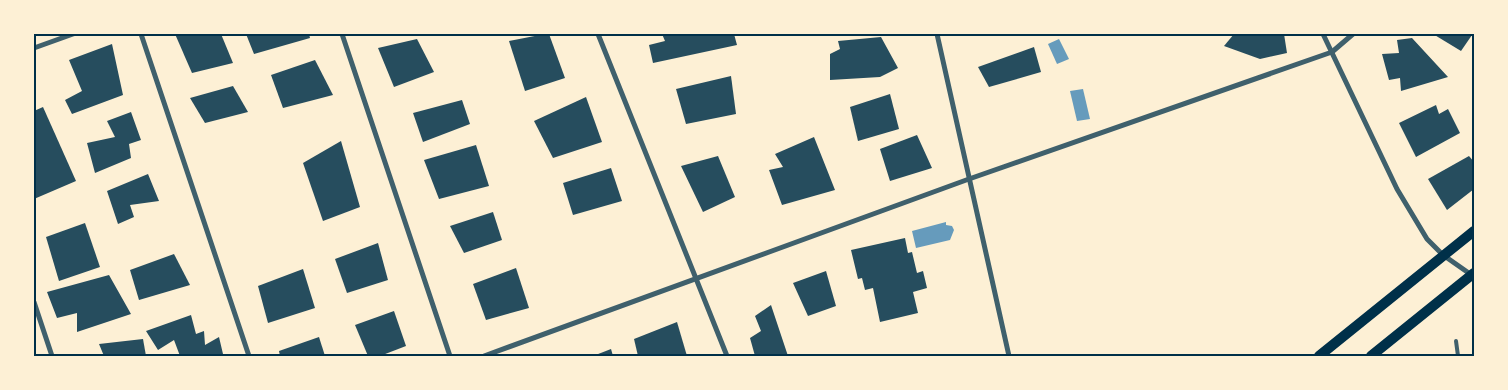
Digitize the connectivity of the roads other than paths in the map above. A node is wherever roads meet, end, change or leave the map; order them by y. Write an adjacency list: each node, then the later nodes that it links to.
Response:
1 (73, 34): 8 (street)
2 (141, 34): 18 (street)
3 (342, 34): 19 (street)
4 (598, 34): 14 (street)
5 (937, 34): 10 (street)
6 (1323, 34): 9 (street)
7 (1352, 34): 9 (street)
8 (34, 48)
9 (1332, 52): 10 (street); 12 (street)
10 (969, 179): 14 (street); 22 (street)
11 (1474, 231): 12 (main road)
12 (1443, 255): 13 (street); 23 (main road)
13 (1473, 275): 24 (main road)
14 (696, 279): 20 (street); 21 (street)
15 (34, 302): 17 (street)
16 (1456, 341): 25 (lane)
17 (52, 356)
18 (250, 356)
19 (450, 356)
20 (484, 356)
21 (727, 356)
22 (1009, 356)
23 (1319, 356)
24 (1370, 356)
25 (1458, 356)

